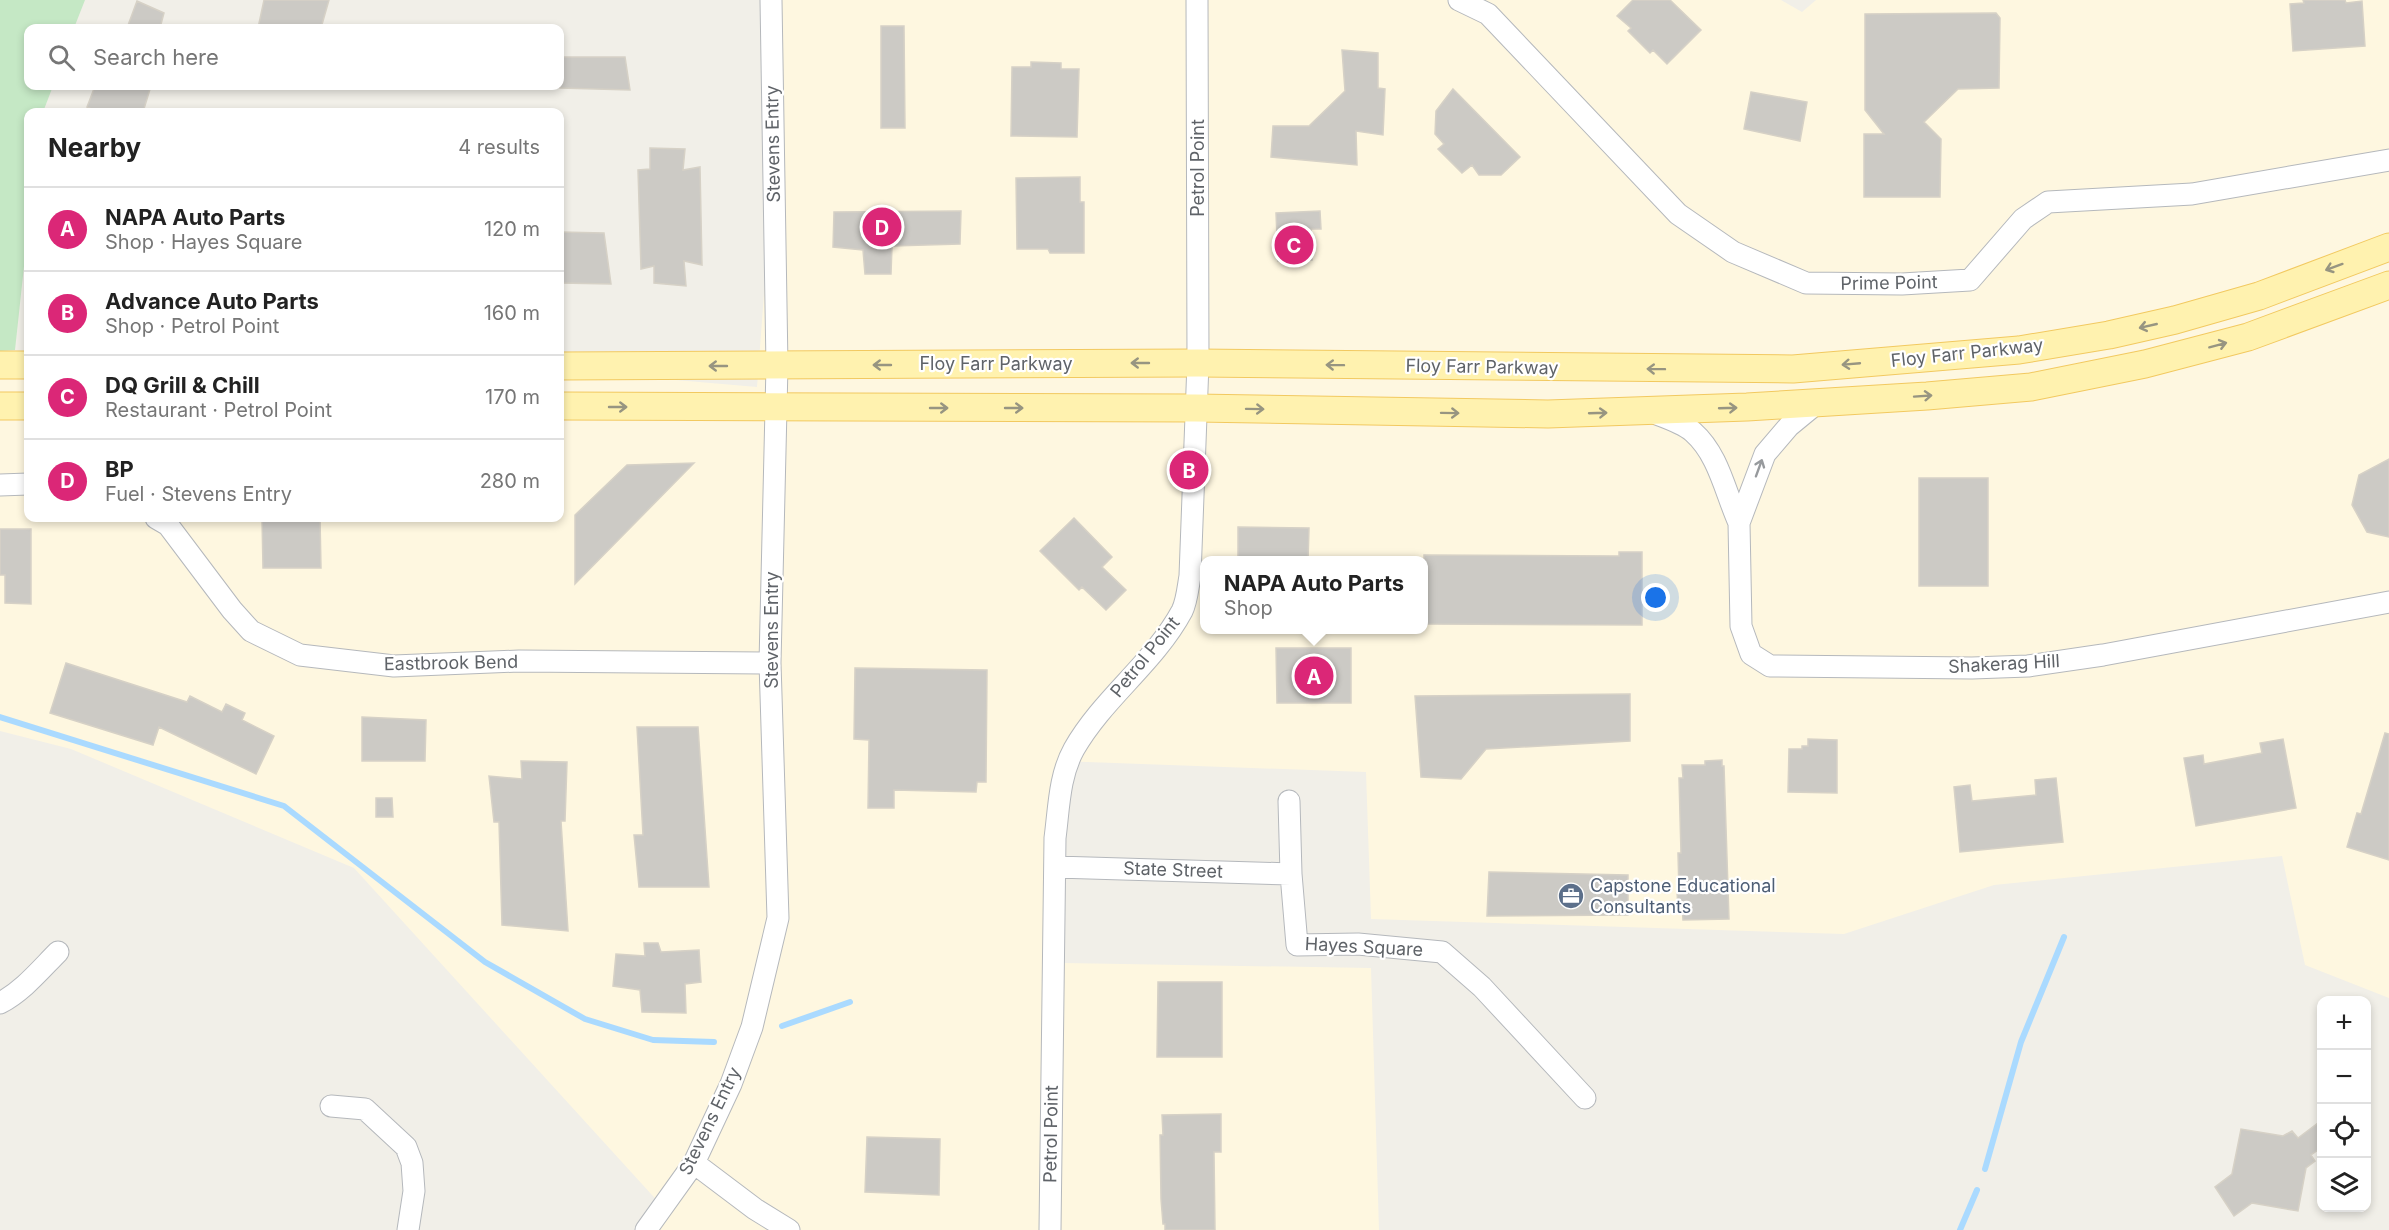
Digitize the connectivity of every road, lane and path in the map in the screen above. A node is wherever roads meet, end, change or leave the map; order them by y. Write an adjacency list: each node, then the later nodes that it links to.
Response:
1 (771, 0): 11 (street, Stevens Entry)
2 (1197, 0): 7 (street, Petrol Point)
3 (1459, 0): 4 (street, Prime Point)
4 (2389, 160)
5 (2389, 248): 7 (main road, Floy Farr Parkway, one-way to 7)
6 (2389, 285): 12 (main road, Floy Farr Parkway, one-way to 6)
7 (1198, 363): 11 (main road, Floy Farr Parkway, one-way to 11); 17 (street, Petrol Point)
8 (0, 365): 9 (main road)
9 (24, 365)
10 (564, 366): 11 (main road, Floy Farr Parkway, one-way to 10)
11 (777, 366): 16 (street, Stevens Entry)
12 (1817, 403): 18 (main road, Floy Farr Parkway, one-way to 12); 22 (street, Shakerag Hill, one-way to 12)
13 (24, 405): 14 (main road)
14 (0, 406)
15 (564, 406): 16 (main road, Floy Farr Parkway, one-way to 16)
16 (776, 408): 17 (main road, Floy Farr Parkway, one-way to 17); 24 (street, Stevens Entry)
17 (1196, 408): 18 (main road, Floy Farr Parkway, one-way to 18); 26 (street, Petrol Point)
18 (1649, 411): 22 (street, Shakerag Hill)
19 (24, 484): 20 (street)
20 (0, 485)
21 (163, 522): 24 (street, Eastbrook Bend)
22 (1739, 523): 23 (street, Shakerag Hill)
23 (2389, 602)
24 (770, 663): 32 (street, Stevens Entry)
25 (1289, 801): 27 (street, Hayes Square)
26 (1056, 867): 27 (street, State Street); 36 (street, Petrol Point)
27 (1291, 874): 30 (street, Hayes Square)
28 (58, 952): 29 (street)
29 (0, 1003)
30 (1585, 1098)
31 (331, 1106): 33 (street)
32 (694, 1162): 34 (street, Stevens Entry); 35 (street)
33 (408, 1230)
34 (646, 1230)
35 (789, 1230)
36 (1050, 1230)

